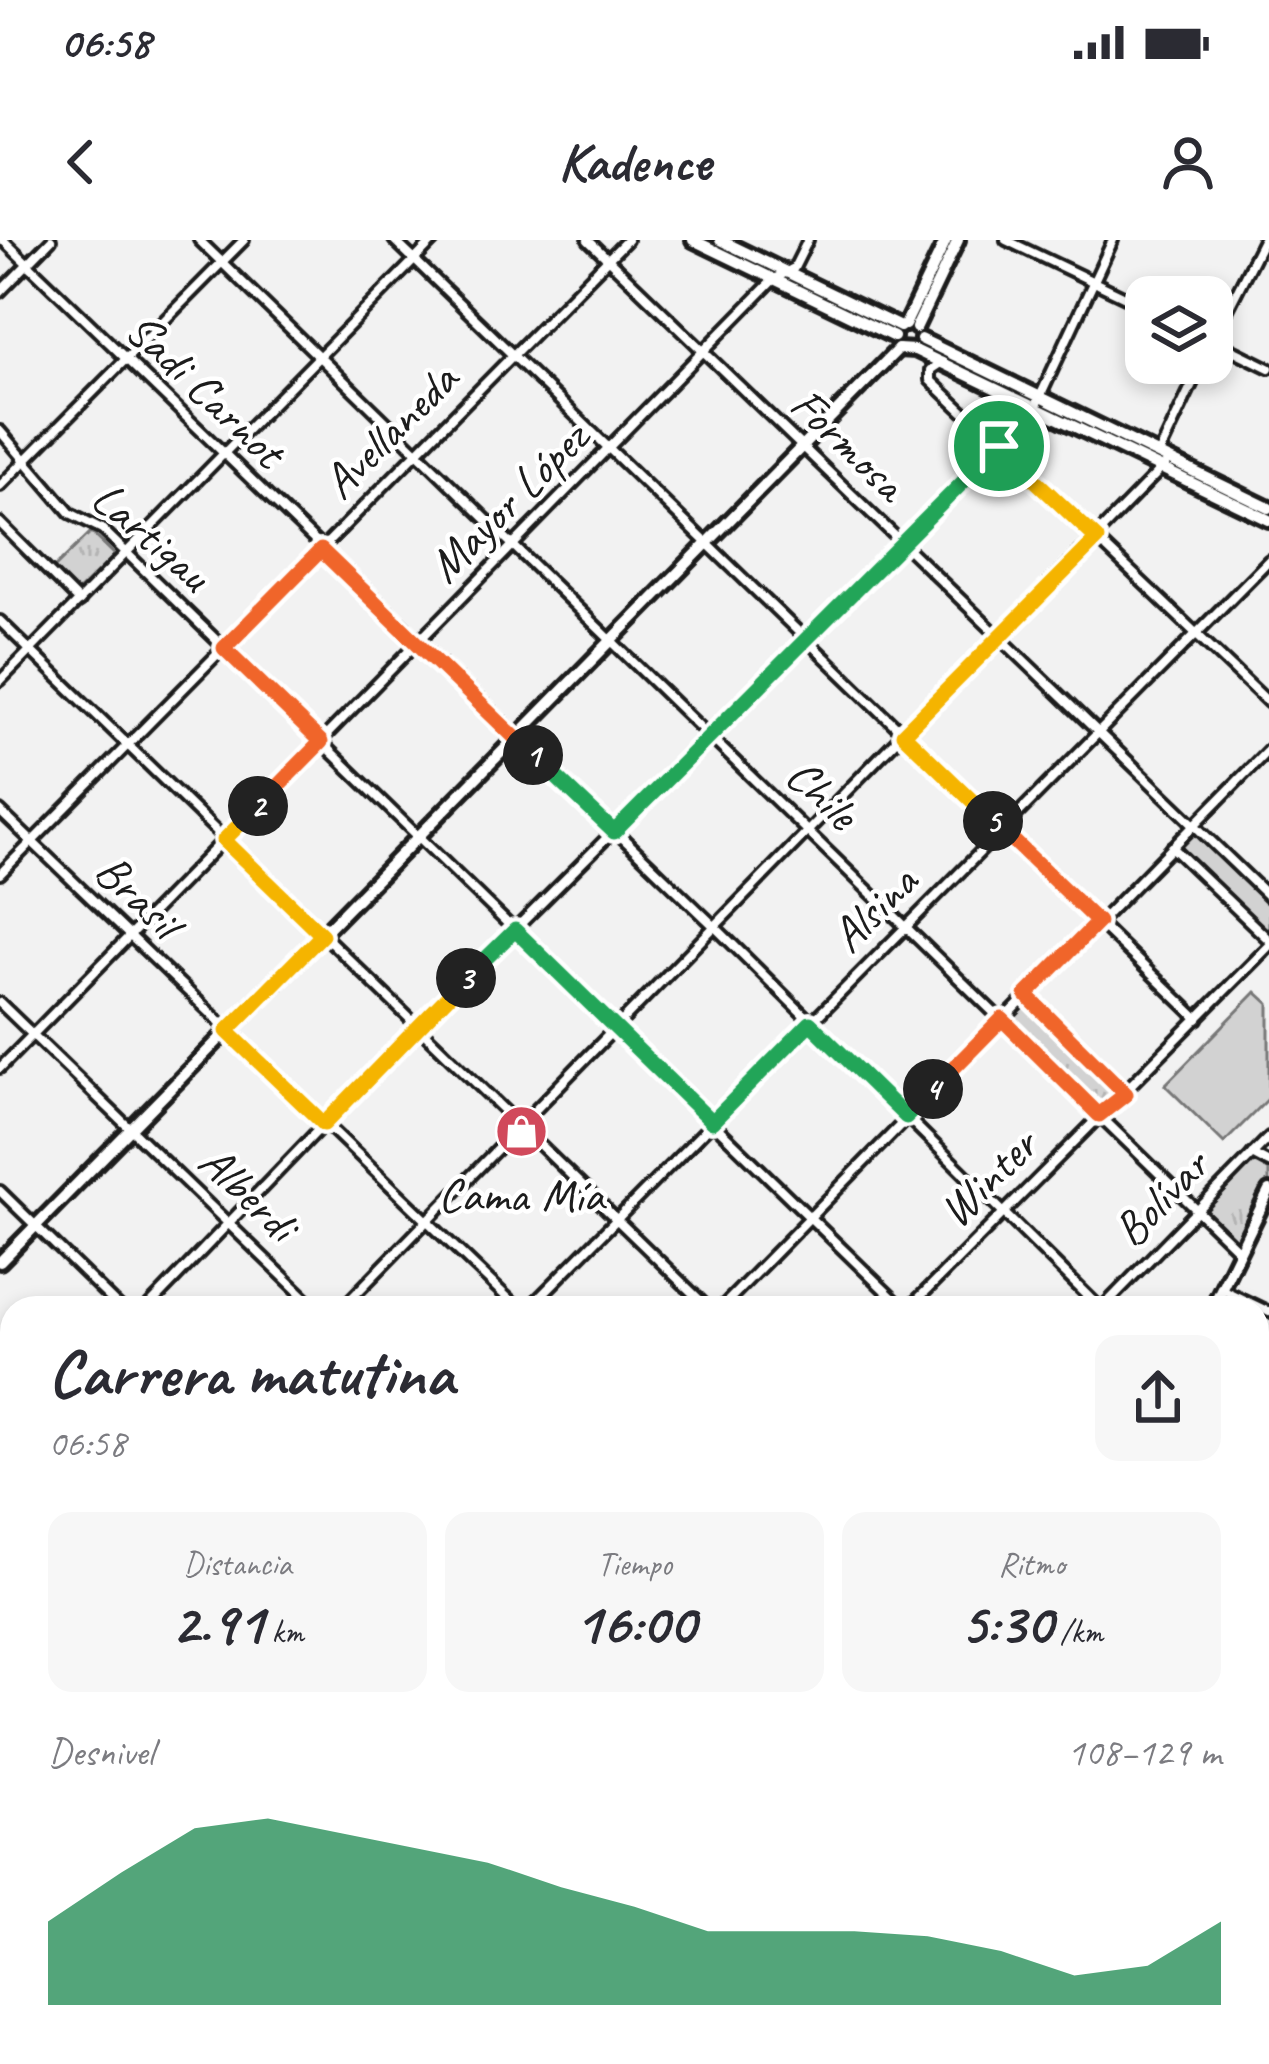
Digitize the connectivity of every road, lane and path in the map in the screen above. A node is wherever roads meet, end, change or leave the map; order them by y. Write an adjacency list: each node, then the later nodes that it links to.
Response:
1 (3, 240): 20 (street, Sadi Carnot)
2 (51, 240): 20 (street)
3 (199, 240): 19 (street, Chile)
4 (244, 240): 19 (street)
5 (394, 240): 17 (street)
6 (434, 240): 17 (street)
7 (588, 240): 18 (street, Formosa)
8 (627, 240): 18 (street, Avellaneda)
9 (693, 240): 22 (main road)
10 (720, 240): 21 (main road)
11 (808, 240): 21 (street)
12 (946, 240): 27 (main road)
13 (958, 240): 27 (main road)
14 (1006, 240): 23 (street)
15 (1113, 240): 23 (street)
16 (1263, 240): 26 (street)
17 (414, 260): 30 (street); 31 (street)
18 (608, 260): 29 (street, Formosa); 30 (street, Avellaneda)
19 (222, 262): 31 (street, Chile); 32 (street)
20 (27, 264): 24 (street); 32 (street, Sadi Carnot)
21 (788, 273): 22 (street, Mayor López); 27 (main road)
22 (774, 279): 27 (main road); 29 (street, Mayor López)
23 (1093, 281): 25 (street); 36 (street)
24 (0, 292)
25 (1125, 297)
26 (1233, 299)
27 (907, 336): 33 (main road); 36 (main road); 39 (main road)
28 (1233, 351): 34 (street)
29 (704, 352): 39 (street, Formosa); 40 (street, Mayor López)
30 (513, 356): 40 (street); 41 (street, Avellaneda)
31 (320, 358): 41 (street, Chile); 42 (street)
32 (125, 360): 42 (street, Sadi Carnot); 44 (street)
33 (942, 362): 36 (main road); 38 (street)
34 (1269, 368)
35 (1193, 384): 43 (street)
36 (1037, 401): 38 (street); 43 (main road)
37 (0, 431): 44 (street, Lartigau)
38 (999, 446): 49 (street); 50 (street)
39 (802, 447): 50 (street, Formosa); 51 (main road)
40 (608, 449): 51 (street); 52 (street, Mayor López)
41 (417, 453): 52 (street, Chile); 53 (street, Avellaneda)
42 (223, 456): 53 (street, Sadi Carnot); 54 (street)
43 (1160, 461): 46 (main road); 47 (main road); 49 (street)
44 (24, 462): 45 (street); 54 (street, Lartigau)
45 (0, 486)
46 (1269, 508)
47 (1269, 520)
48 (0, 523): 56 (street)
49 (1097, 539): 58 (street); 59 (street)
50 (902, 543): 59 (street, Formosa); 60 (street)
51 (706, 544): 60 (street); 61 (main road)
52 (512, 547): 61 (street, Chile); 62 (street, Mayor López)
53 (321, 550): 62 (street, Sadi Carnot); 63 (street, Avellaneda)
54 (127, 554): 56 (street); 63 (street, Lartigau)
55 (1269, 560): 58 (street, Alsina)
56 (79, 602): 64 (street)
57 (0, 621): 64 (street)
58 (1195, 633): 66 (street); 67 (street, Alsina)
59 (1000, 638): 67 (street, Formosa); 68 (street)
60 (806, 640): 68 (street); 69 (street)
61 (610, 642): 69 (street, Chile); 70 (main road)
62 (417, 644): 70 (street, Sadi Carnot); 71 (street, Mayor López)
63 (224, 648): 71 (street, Lartigau); 72 (street, Avellaneda)
64 (30, 651): 65 (street); 72 (street)
65 (0, 681)
66 (1269, 704)
67 (1097, 731): 75 (street, Formosa); 77 (street, Alsina)
68 (903, 734): 76 (street); 77 (street)
69 (709, 736): 76 (street, Chile); 78 (street)
70 (515, 738): 78 (street, Sadi Carnot); 79 (main road)
71 (321, 742): 79 (street, Lartigau); 80 (street, Mayor López)
72 (127, 746): 80 (street); 81 (street, Avellaneda)
73 (1269, 749): 75 (street)
74 (0, 811): 81 (street, Brasil)
75 (1194, 825): 82 (street); 84 (street, Formosa)
76 (809, 829): 86 (street); 87 (street, Chile)
77 (1001, 829): 85 (street); 87 (street, Alsina)
78 (614, 832): 86 (street, Sadi Carnot); 88 (street)
79 (419, 836): 88 (street, Lartigau); 89 (main road)
80 (224, 840): 89 (street); 90 (street, Mayor López)
81 (32, 842): 83 (street, Avellaneda); 90 (street, Brasil)
82 (1172, 847): 85 (street); 91 (street)
83 (0, 874)
84 (1269, 897)
85 (1098, 922): 92 (street); 95 (street)
86 (713, 925): 96 (street, Sadi Carnot); 98 (street)
87 (907, 925): 94 (street, Chile); 96 (street, Alsina)
88 (515, 930): 97 (street); 98 (street, Lartigau)
89 (322, 935): 97 (street); 99 (main road)
90 (130, 937): 99 (street, Brasil); 100 (street, Mayor López)
91 (1269, 943): 95 (street, Winter)
92 (1026, 995): 94 (street); 102 (street)
93 (0, 1003): 100 (street, Alberdi)
94 (1002, 1019): 103 (street, Chile); 104 (street)
95 (1198, 1019): 102 (street, Winter)
96 (810, 1023): 104 (street, Sadi Carnot); 105 (street, Alsina)
97 (419, 1025): 106 (street); 107 (street)
98 (615, 1027): 105 (street, Lartigau); 107 (street)
99 (227, 1031): 106 (street, Brasil); 108 (main road)
100 (33, 1035): 101 (street, Mayor López); 108 (street, Alberdi)
101 (0, 1069)
102 (1126, 1094): 103 (street, Winter)
103 (1099, 1115): 114 (street, Chile); 115 (street, Winter)
104 (906, 1117): 115 (street, Sadi Carnot); 116 (street)
105 (712, 1122): 116 (street, Lartigau); 117 (street, Alsina)
106 (324, 1124): 118 (street, Brasil); 119 (street)
107 (521, 1124): 117 (street); 118 (street)
108 (131, 1129): 119 (street, Alberdi); 120 (main road)
109 (1269, 1137): 110 (street, Bolívar)
110 (1252, 1154): 111 (street); 114 (street, Bolívar)
111 (1269, 1163)
112 (0, 1191): 120 (street)
113 (1269, 1191): 121 (main road)
114 (1197, 1210): 121 (street, Chile); 135 (street, Bolívar)
115 (1003, 1212): 133 (street, Winter); 134 (street, Sadi Carnot)
116 (810, 1216): 131 (street); 132 (street, Lartigau)
117 (618, 1217): 129 (street, Alsina); 130 (street)
118 (427, 1222): 127 (street); 128 (street, Brasil)
119 (229, 1223): 125 (street); 126 (street, Alberdi)
120 (36, 1226): 122 (main road); 124 (street)
121 (1239, 1252): 123 (main road)
122 (0, 1262)
123 (1221, 1289): 136 (main road); 137 (street)
124 (108, 1296)
125 (159, 1296)
126 (304, 1296)
127 (354, 1296)
128 (505, 1296)
129 (541, 1296)
130 (696, 1296)
131 (733, 1296)
132 (893, 1296)
133 (918, 1296)
134 (1089, 1296)
135 (1113, 1296)
136 (1218, 1296)
137 (1236, 1296)

